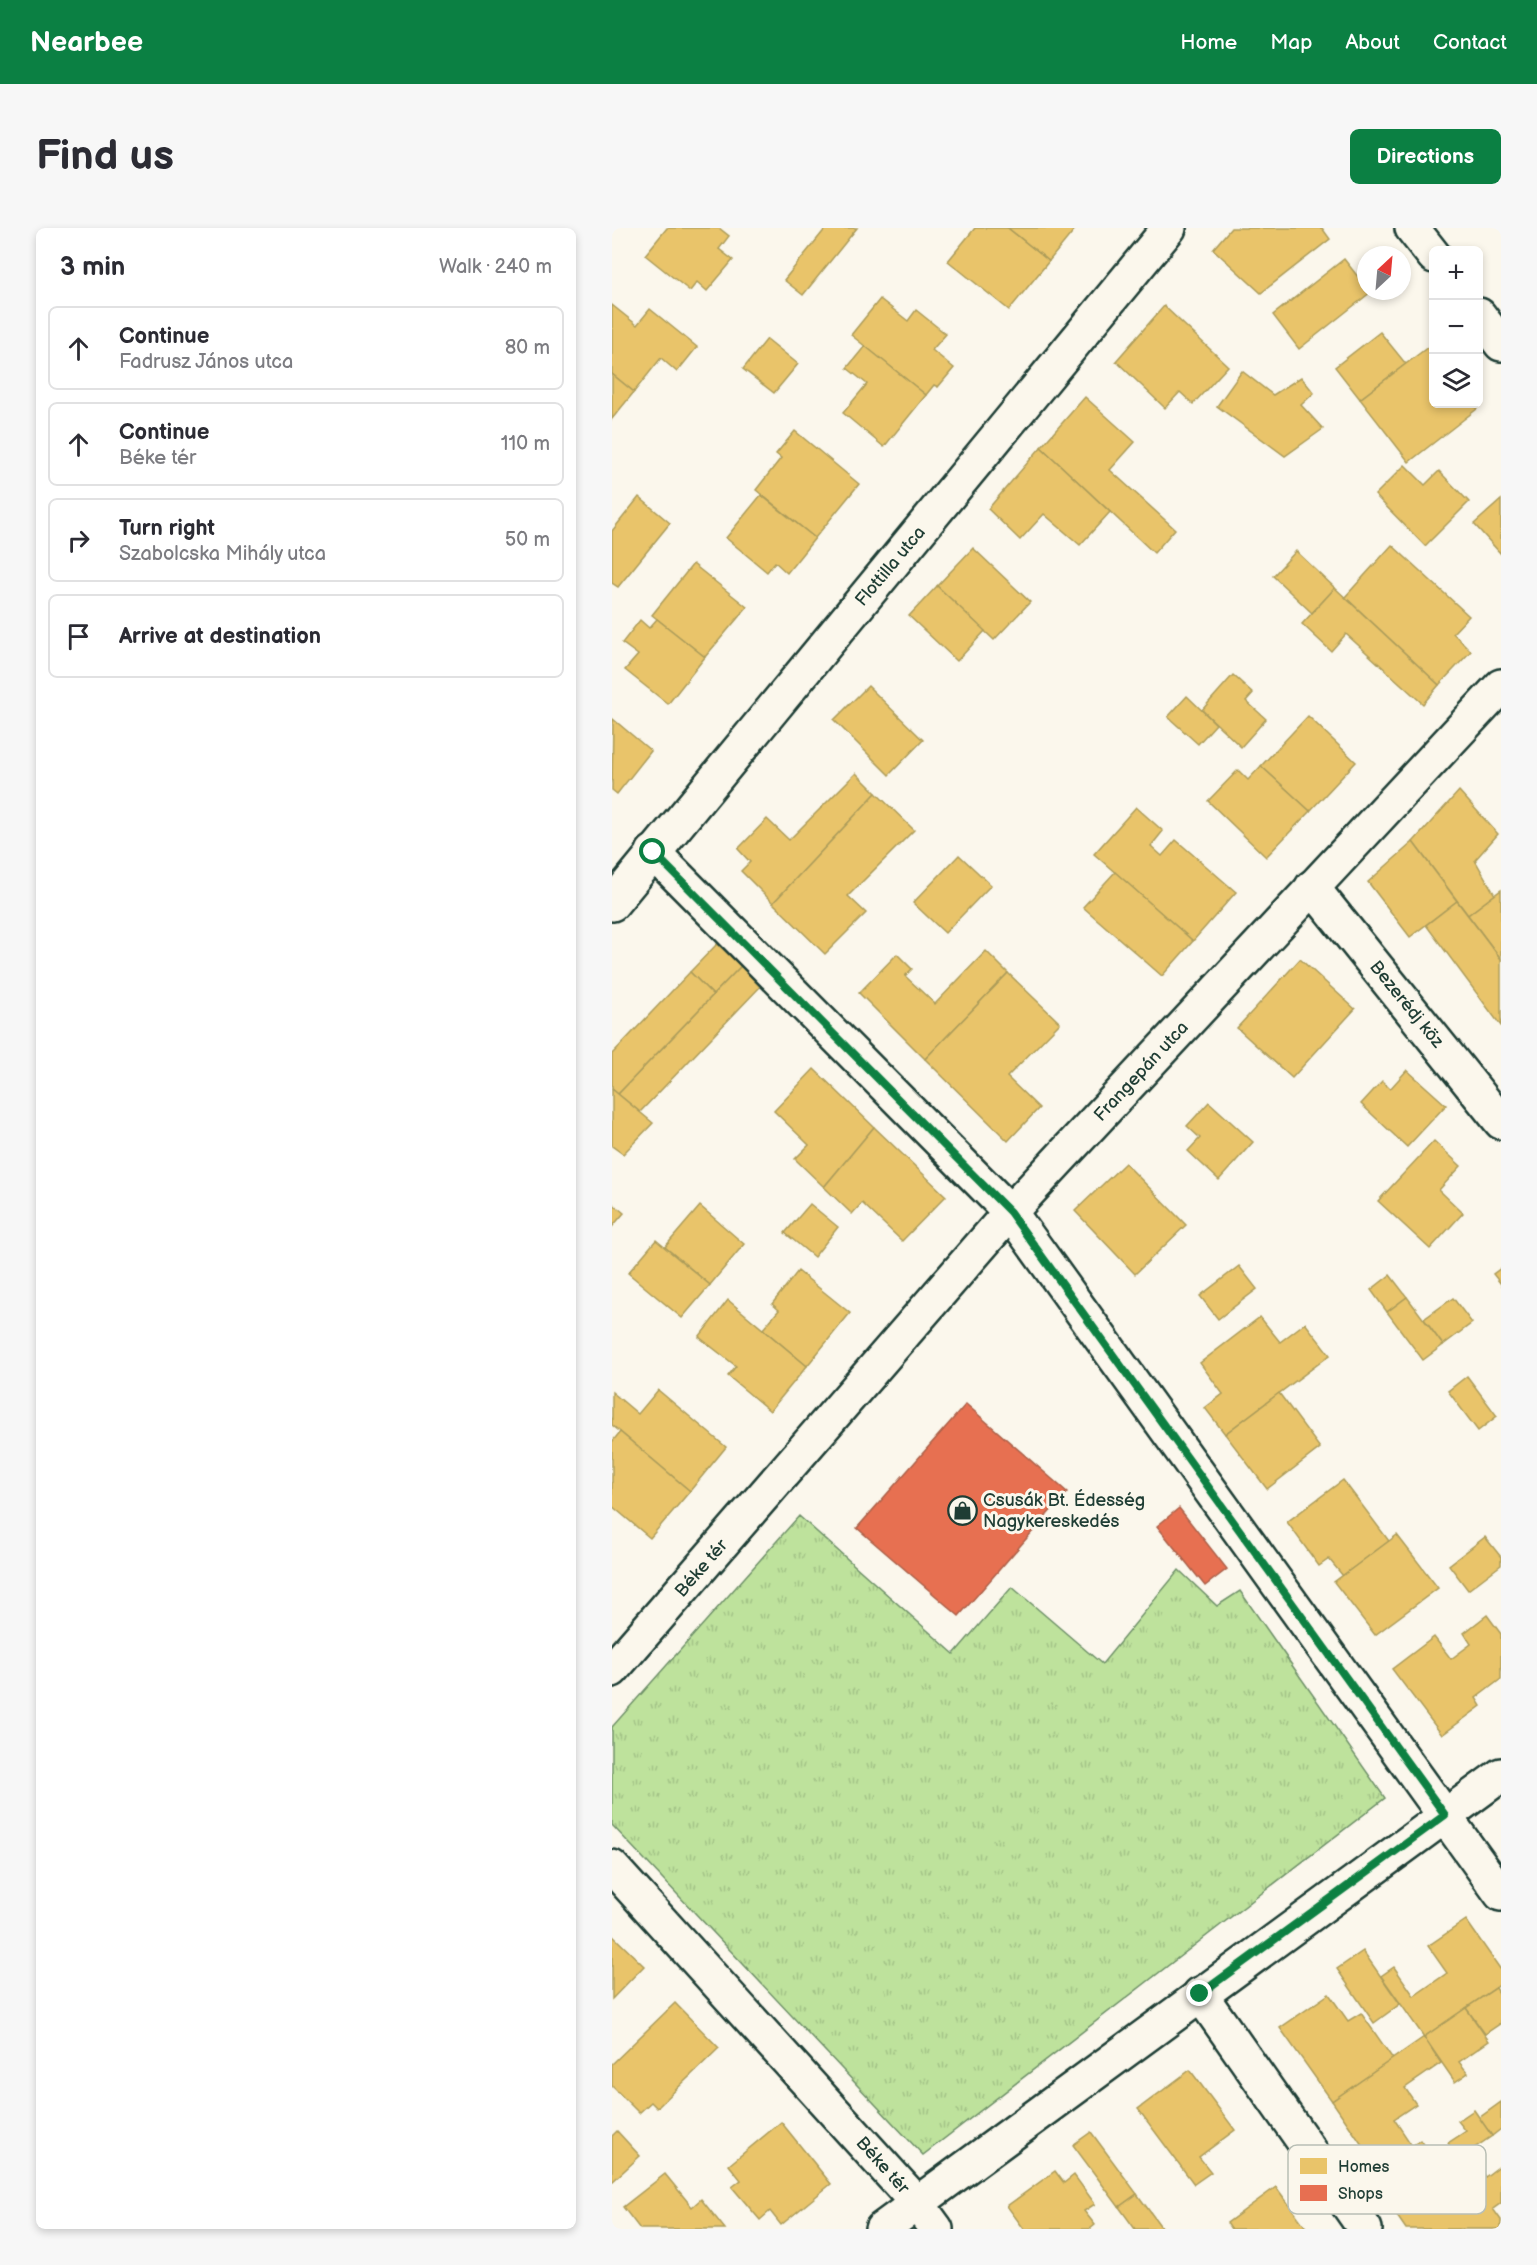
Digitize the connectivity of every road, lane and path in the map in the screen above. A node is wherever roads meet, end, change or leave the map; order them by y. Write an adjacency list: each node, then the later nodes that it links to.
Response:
1 (1169, 228): 7 (street, Flottilla utca)
2 (1412, 228): 3 (street)
3 (1429, 250)
4 (1483, 320): 5 (street)
5 (1501, 344)
6 (1501, 686): 8 (street, Frangepán utca)
7 (653, 852): 9 (street, Flottilla utca); 11 (street)
8 (1312, 887): 10 (street, Bezerédj köz); 11 (street, Frangepán utca)
9 (612, 904)
10 (1501, 1122)
11 (1010, 1212): 12 (street, Frangepán utca); 15 (street)
12 (789, 1465): 13 (street, Béke tér)
13 (612, 1670)
14 (1501, 1775): 15 (street, Béke tér)
15 (1445, 1815): 17 (street); 18 (street, Béke tér)
16 (612, 1867): 20 (street, Béke tér)
17 (1501, 1894)
18 (1200, 1994): 19 (street); 20 (street, Béke tér)
19 (1306, 2145)
20 (917, 2203): 22 (street); 23 (street)
21 (1354, 2214): 24 (street)
22 (882, 2229)
23 (936, 2229)
24 (1365, 2229)

